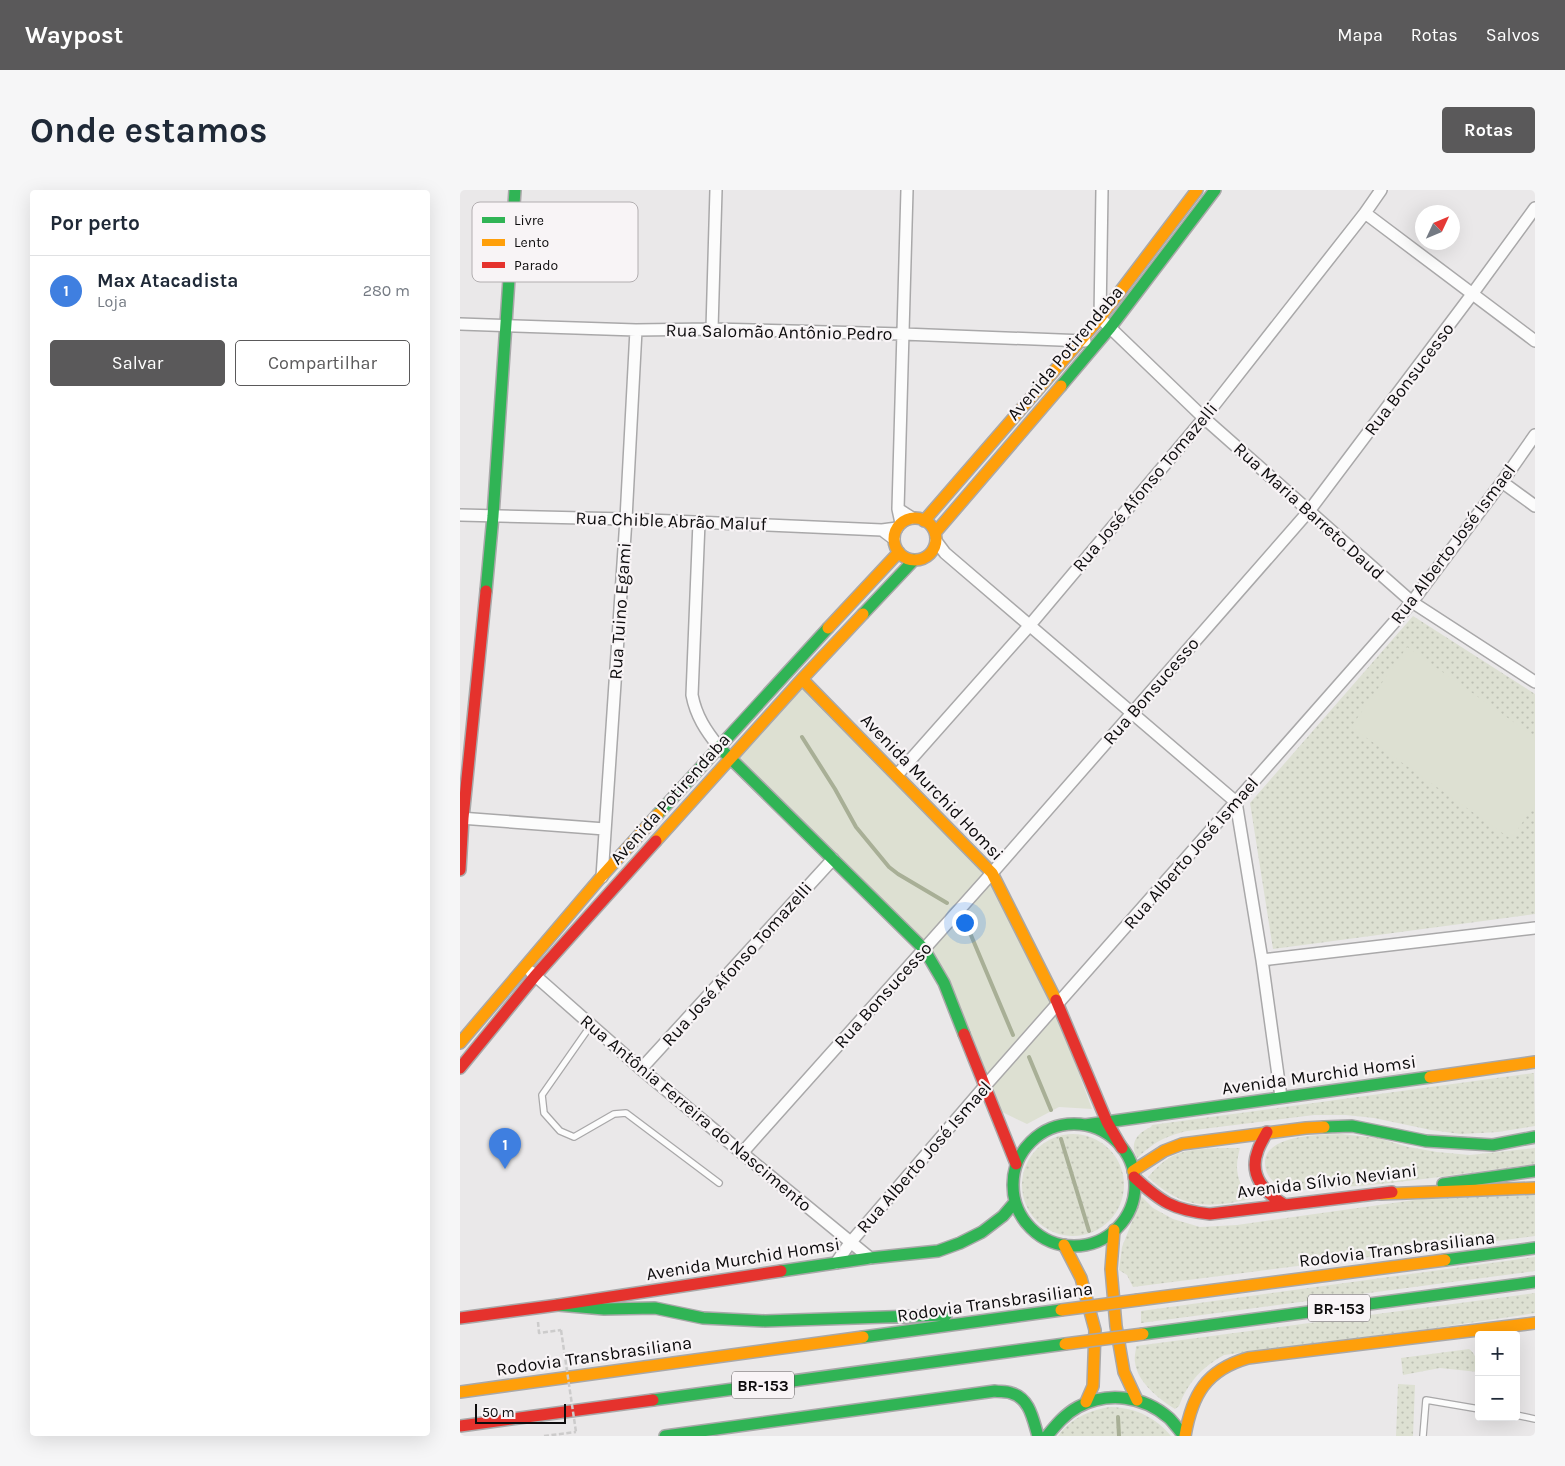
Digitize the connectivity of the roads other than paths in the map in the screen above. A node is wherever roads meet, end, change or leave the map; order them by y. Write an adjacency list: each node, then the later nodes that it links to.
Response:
1 (716, 190): 15 (street)
2 (907, 190): 17 (street)
3 (1102, 190): 11 (street)
4 (1198, 190): 11 (main road, Avenida Potirendaba)
5 (1215, 190): 14 (main road, Avenida Potirendaba)
6 (1381, 190): 8 (street, Rua José Afonso Tomazelli)
7 (1535, 208): 10 (street, Rua Bonsucesso)
8 (1365, 213): 10 (street); 21 (street, Rua José Afonso Tomazelli)
9 (509, 282): 13 (main road)
10 (1473, 293): 19 (street); 25 (street, Rua Bonsucesso)
11 (1100, 318): 14 (street, Rua Maria Barreto Daud); 18 (main road, Avenida Potirendaba)
12 (460, 324): 13 (street, Rua Salomão Antônio Pedro)
13 (506, 325): 16 (street, Rua Salomão Antônio Pedro); 27 (main road)
14 (1110, 328): 20 (main road, Avenida Potirendaba); 21 (street, Rua Maria Barreto Daud)
15 (712, 329): 16 (street, Rua Salomão Antônio Pedro); 17 (street, Rua Salomão Antônio Pedro)
16 (636, 330): 28 (street, Rua Tuino Egami)
17 (903, 334): 18 (street, Rua Salomão Antônio Pedro); 31 (street)
18 (1081, 341): 20 (street, Rua Salomão Antônio Pedro); 29 (main road, Avenida Potirendaba)
19 (1535, 341)
20 (1098, 343): 32 (main road, Avenida Potirendaba)
21 (1204, 418): 25 (street, Rua Maria Barreto Daud); 36 (street, Rua José Afonso Tomazelli)
22 (1535, 435): 23 (street, Rua Alberto José Ismael)
23 (1502, 482): 24 (street); 35 (street, Rua Alberto José Ismael)
24 (1535, 506)
25 (1309, 511): 35 (street, Rua Maria Barreto Daud); 39 (street, Rua Bonsucesso)
26 (460, 515): 27 (street, Rua Chible Abrão Maluf)
27 (494, 516): 28 (street, Rua Chible Abrão Maluf); 44 (main road)
28 (626, 519): 30 (street, Rua Chible Abrão Maluf); 45 (street, Rua Tuino Egami)
29 (924, 520): 31 (main road); 32 (main road)
30 (699, 522): 31 (street, Rua Chible Abrão Maluf); 40 (street)
31 (901, 527): 33 (main road)
32 (935, 542): 34 (main road); 36 (street)
33 (898, 552): 34 (main road); 40 (main road, Avenida Potirendaba)
34 (914, 560): 37 (main road, Avenida Potirendaba)
35 (1412, 602): 38 (street, Rua Maria Barreto Daud); 43 (street, Rua Alberto José Ismael)
36 (1030, 625): 39 (street); 42 (street, Rua José Afonso Tomazelli)
37 (802, 679): 41 (main road, Avenida Potirendaba); 42 (main road, Avenida Murchid Homsi)
38 (1535, 682)
39 (1132, 712): 43 (street); 48 (street, Rua Bonsucesso)
40 (719, 747): 41 (main road); 49 (main road, Avenida Potirendaba)
41 (731, 759): 46 (main road); 50 (main road, Avenida Potirendaba)
42 (897, 775): 48 (main road, Avenida Murchid Homsi)
43 (1236, 802): 53 (street); 56 (street, Rua Alberto José Ismael)
44 (461, 818): 45 (street); 47 (main road)
45 (605, 829): 49 (street, Rua Tuino Egami)
46 (832, 859): 52 (main road); 61 (street, Rua José Afonso Tomazelli)
47 (460, 870)
48 (992, 873): 52 (street, Rua Bonsucesso); 56 (main road, Avenida Murchid Homsi)
49 (602, 876): 50 (street); 54 (main road, Avenida Potirendaba)
50 (613, 886): 55 (main road, Avenida Potirendaba)
51 (1535, 928): 53 (street)
52 (924, 949): 62 (main road); 69 (street, Rua Bonsucesso)
53 (1262, 960): 63 (street)
54 (524, 966): 55 (street, Rua Antônia Ferreira do Nascimento); 58 (main road, Avenida Potirendaba)
55 (535, 976): 57 (street, Rua Antônia Ferreira do Nascimento); 60 (main road, Avenida Potirendaba)
56 (1058, 1005): 62 (street, Rua Alberto José Ismael); 64 (main road, Avenida Murchid Homsi)
57 (591, 1025): 61 (street, Rua Antônia Ferreira do Nascimento); 73 (lane)
58 (460, 1044)
59 (1535, 1062): 63 (main road, Avenida Murchid Homsi)
60 (460, 1068)
61 (641, 1069): 69 (street, Rua Antônia Ferreira do Nascimento)
62 (985, 1086): 70 (main road); 79 (street, Rua Alberto José Ismael)
63 (1281, 1098): 64 (main road, Avenida Murchid Homsi)
64 (1107, 1122): 65 (main road, Avenida Murchid Homsi); 68 (main road, Avenida Murchid Homsi)
65 (1085, 1125): 68 (main road); 70 (main road)
66 (1266, 1132): 67 (main road); 72 (main road); 77 (main road)
67 (1535, 1137)
68 (1122, 1148): 72 (main road)
69 (742, 1154): 79 (street, Rua Antônia Ferreira do Nascimento)
70 (1016, 1164): 76 (main road)
71 (1535, 1171): 75 (main road, Avenida Sílvio Neviani)
72 (1134, 1174): 77 (main road, Avenida Sílvio Neviani); 78 (main road)
73 (719, 1183)
74 (1535, 1188): 75 (main road)
75 (1381, 1194): 77 (main road, Avenida Sílvio Neviani)
76 (1015, 1202): 80 (main road); 82 (main road, Avenida Murchid Homsi)
77 (1285, 1205)
78 (1114, 1230): 80 (main road); 92 (main road)
79 (850, 1243): 82 (street, Rua Antônia Ferreira do Nascimento); 83 (street, Rua Alberto José Ismael)
80 (1064, 1245): 93 (main road)
81 (1535, 1248): 87 (main road, Rodovia Transbrasiliana / BR-153, bridge)
82 (870, 1258): 83 (main road, Avenida Murchid Homsi)
83 (836, 1263): 85 (main road, Avenida Murchid Homsi)
84 (1535, 1282): 97 (main road, BR-153, bridge)
85 (558, 1305): 86 (main road, Avenida Murchid Homsi); 87 (main road)
86 (460, 1318)
87 (979, 1321): 91 (main road, Rodovia Transbrasiliana / BR-153)
88 (1535, 1323): 89 (main road)
89 (1498, 1330)
90 (1475, 1333): 101 (main road)
91 (460, 1392)
92 (1137, 1400): 93 (main road); 101 (main road)
93 (1086, 1402): 100 (main road)
94 (1475, 1408): 102 (lane)
95 (1520, 1416): 96 (lane)
96 (1535, 1418)
97 (460, 1426)
98 (665, 1436): 99 (main road)
99 (1038, 1436)
100 (1047, 1436)
101 (1184, 1436)
102 (1422, 1436)

